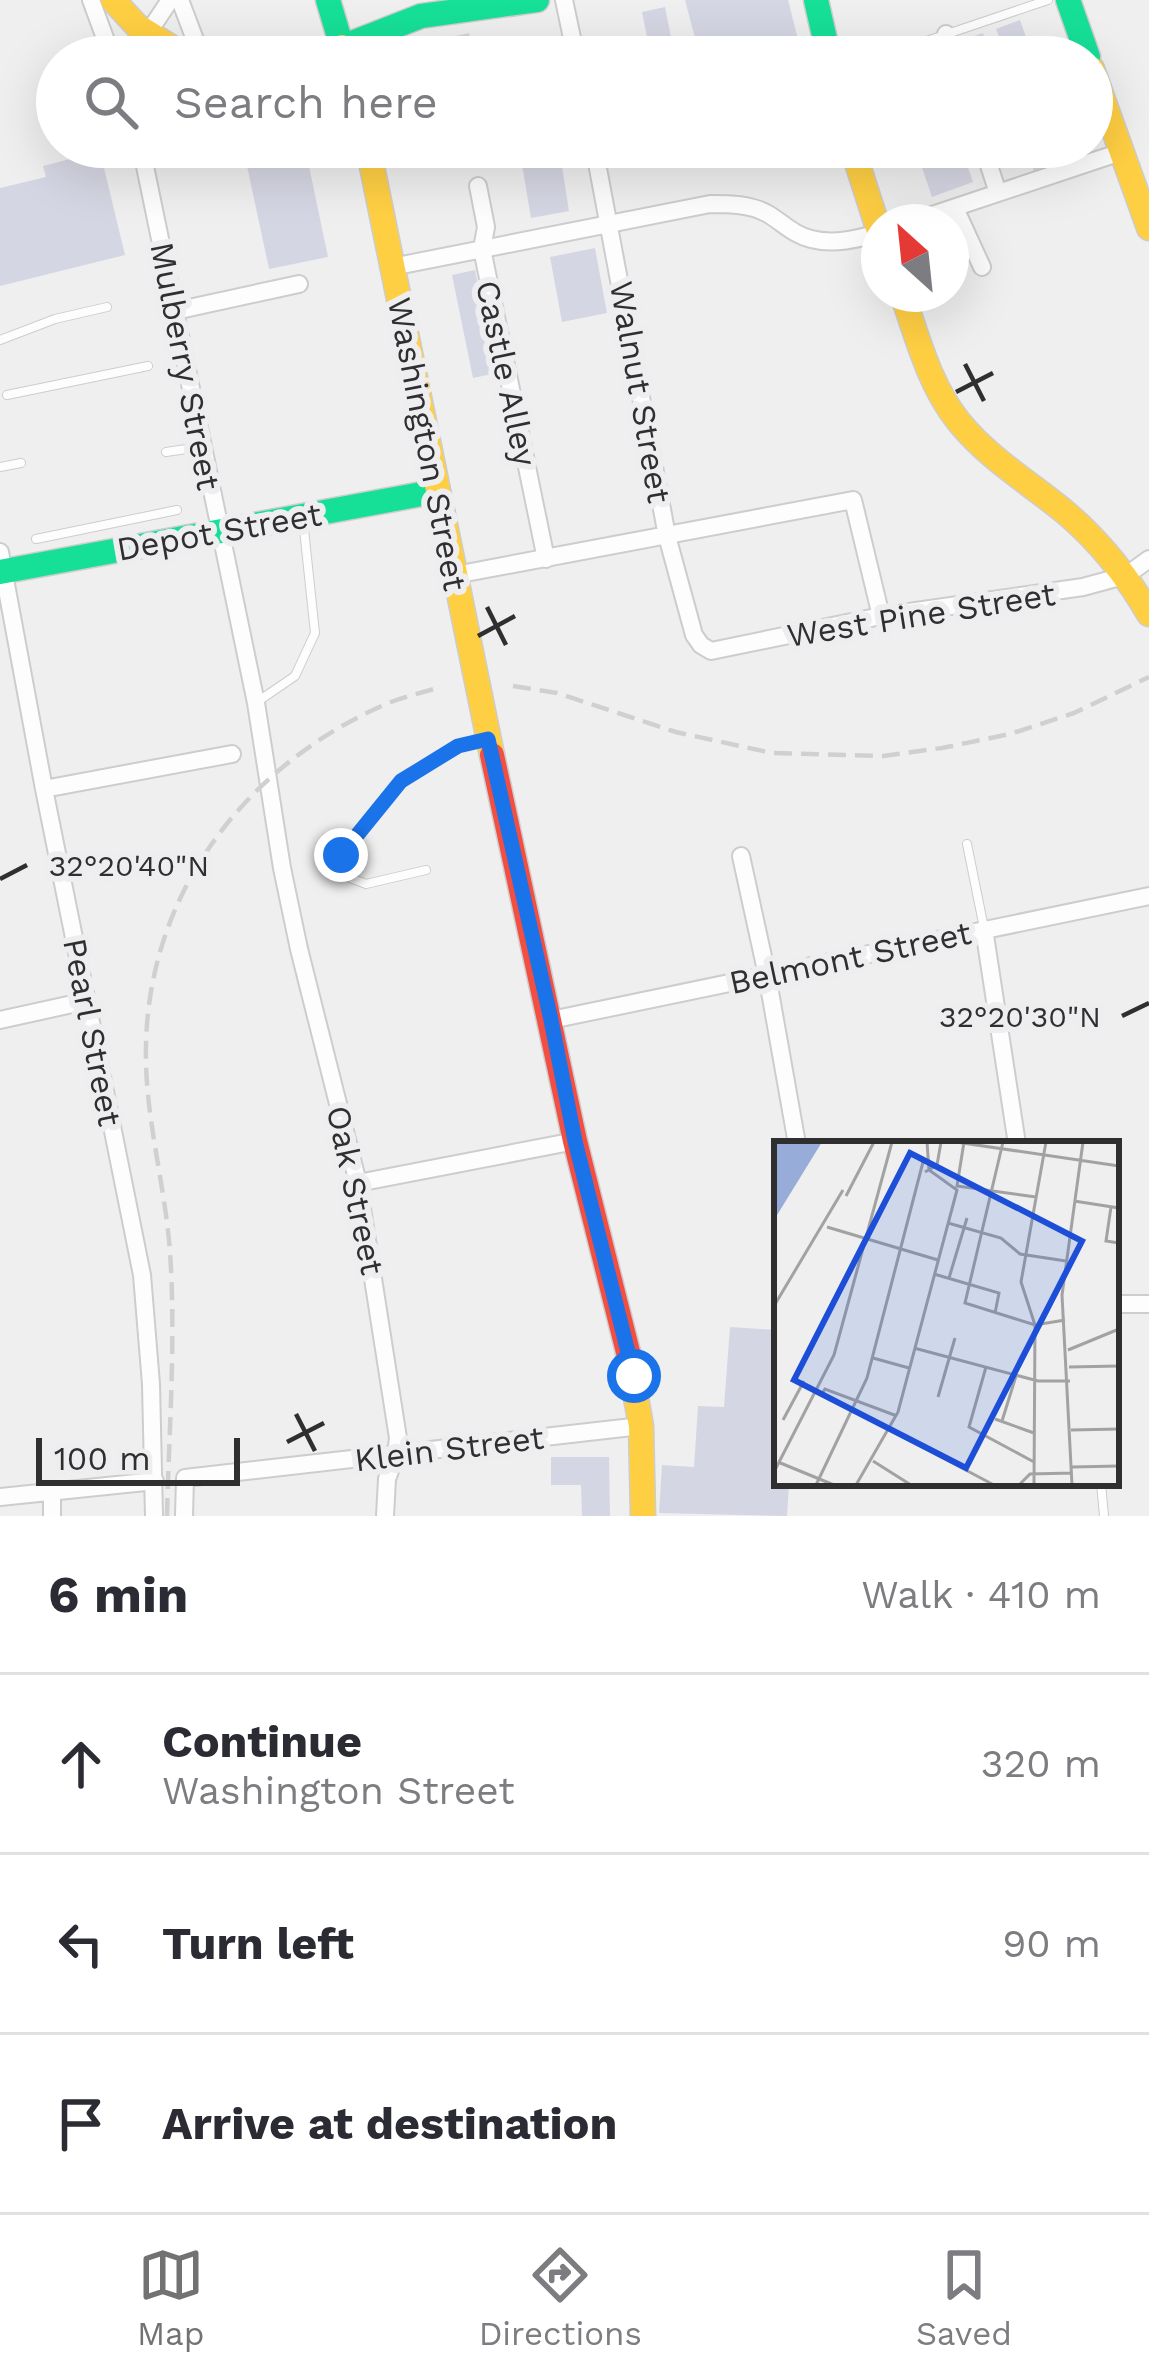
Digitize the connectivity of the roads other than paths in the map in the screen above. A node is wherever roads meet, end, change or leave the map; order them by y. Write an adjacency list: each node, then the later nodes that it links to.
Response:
1 (91, 0): 12 (street)
2 (113, 0): 13 (main road)
3 (170, 0): 13 (street)
4 (180, 0): 14 (street)
5 (328, 0): 15 (main road)
6 (537, 0): 16 (main road)
7 (564, 0): 17 (street)
8 (816, 0): 18 (main road)
9 (1048, 0): 11 (lane)
10 (1068, 0): 20 (main road)
11 (946, 34): 19 (lane)
12 (104, 36)
13 (148, 36)
14 (194, 36)
15 (333, 36)
16 (371, 36)
17 (572, 36)
18 (824, 36)
19 (940, 36)
20 (1081, 36)
21 (1113, 129): 22 (main road)
22 (1121, 152): 23 (street); 35 (main road)
23 (1113, 155)
24 (145, 168): 43 (street, Mulberry Street)
25 (372, 168): 39 (main road, Washington Street)
26 (598, 168): 34 (street, Walnut Street)
27 (858, 168): 32 (main road)
28 (990, 168): 31 (street)
29 (1073, 168): 31 (street)
30 (478, 186): 38 (street, Castle Alley)
31 (998, 193): 33 (street)
32 (870, 204)
33 (966, 204)
34 (610, 222): 36 (street); 38 (street); 56 (street, Walnut Street)
35 (1149, 228)
36 (861, 237)
37 (969, 239): 40 (street)
38 (482, 249): 39 (street); 58 (street, Castle Alley)
39 (392, 267): 52 (main road, Washington Street)
40 (982, 267)
41 (298, 284): 43 (street)
42 (107, 307): 45 (lane)
43 (175, 311): 48 (street, Mulberry Street)
44 (909, 312): 62 (main road)
45 (0, 340)
46 (148, 366): 47 (lane)
47 (7, 395)
48 (202, 447): 49 (lane); 55 (street, Mulberry Street)
49 (166, 452)
50 (20, 463): 51 (lane)
51 (0, 467)
52 (439, 491): 54 (main road, Depot Street); 61 (main road, Washington Street)
53 (177, 510): 57 (lane)
54 (302, 516): 55 (main road, Depot Street); 66 (lane)
55 (219, 531): 60 (main road, Depot Street); 66 (street, Mulberry Street)
56 (668, 536): 58 (street); 64 (street); 65 (street, Walnut Street)
57 (36, 538)
58 (546, 559): 61 (street)
59 (1149, 560): 62 (street, West Pine Street)
60 (1, 565): 69 (street, Pearl Street)
61 (455, 575): 67 (main road, Washington Street)
62 (1127, 575): 63 (main road); 64 (street, West Pine Street)
63 (1149, 614)
64 (880, 616): 65 (street, West Pine Street)
65 (694, 635)
66 (256, 703): 72 (street, Mulberry Street)
67 (488, 739): 73 (lane); 79 (main road, Washington Street)
68 (232, 754): 69 (street)
69 (44, 790): 77 (street, Pearl Street)
70 (967, 844): 75 (lane)
71 (741, 856): 76 (street)
72 (282, 868): 83 (street, Oak Street)
73 (426, 870)
74 (1149, 896): 75 (street, Belmont Street)
75 (984, 929): 76 (street, Belmont Street); 82 (street)
76 (767, 975): 79 (street, Belmont Street); 81 (street)
77 (86, 1001): 78 (street); 86 (street, Pearl Street)
78 (0, 1020)
79 (551, 1020): 80 (main road, Washington Street)
80 (575, 1141): 83 (street); 84 (main road, Washington Street)
81 (796, 1141)
82 (1017, 1141)
83 (358, 1183): 85 (street, Oak Street)
84 (641, 1426): 85 (street, Klein Street); 94 (main road, Washington Street)
85 (396, 1454): 92 (street, Klein Street); 93 (street, Oak Street)
86 (155, 1481): 88 (street); 91 (street, Pearl Street)
87 (1101, 1486): 95 (lane)
88 (52, 1493): 89 (street); 90 (street)
89 (0, 1497)
90 (52, 1516)
91 (154, 1516)
92 (184, 1516)
93 (385, 1516)
94 (643, 1516)
95 (1104, 1516)

